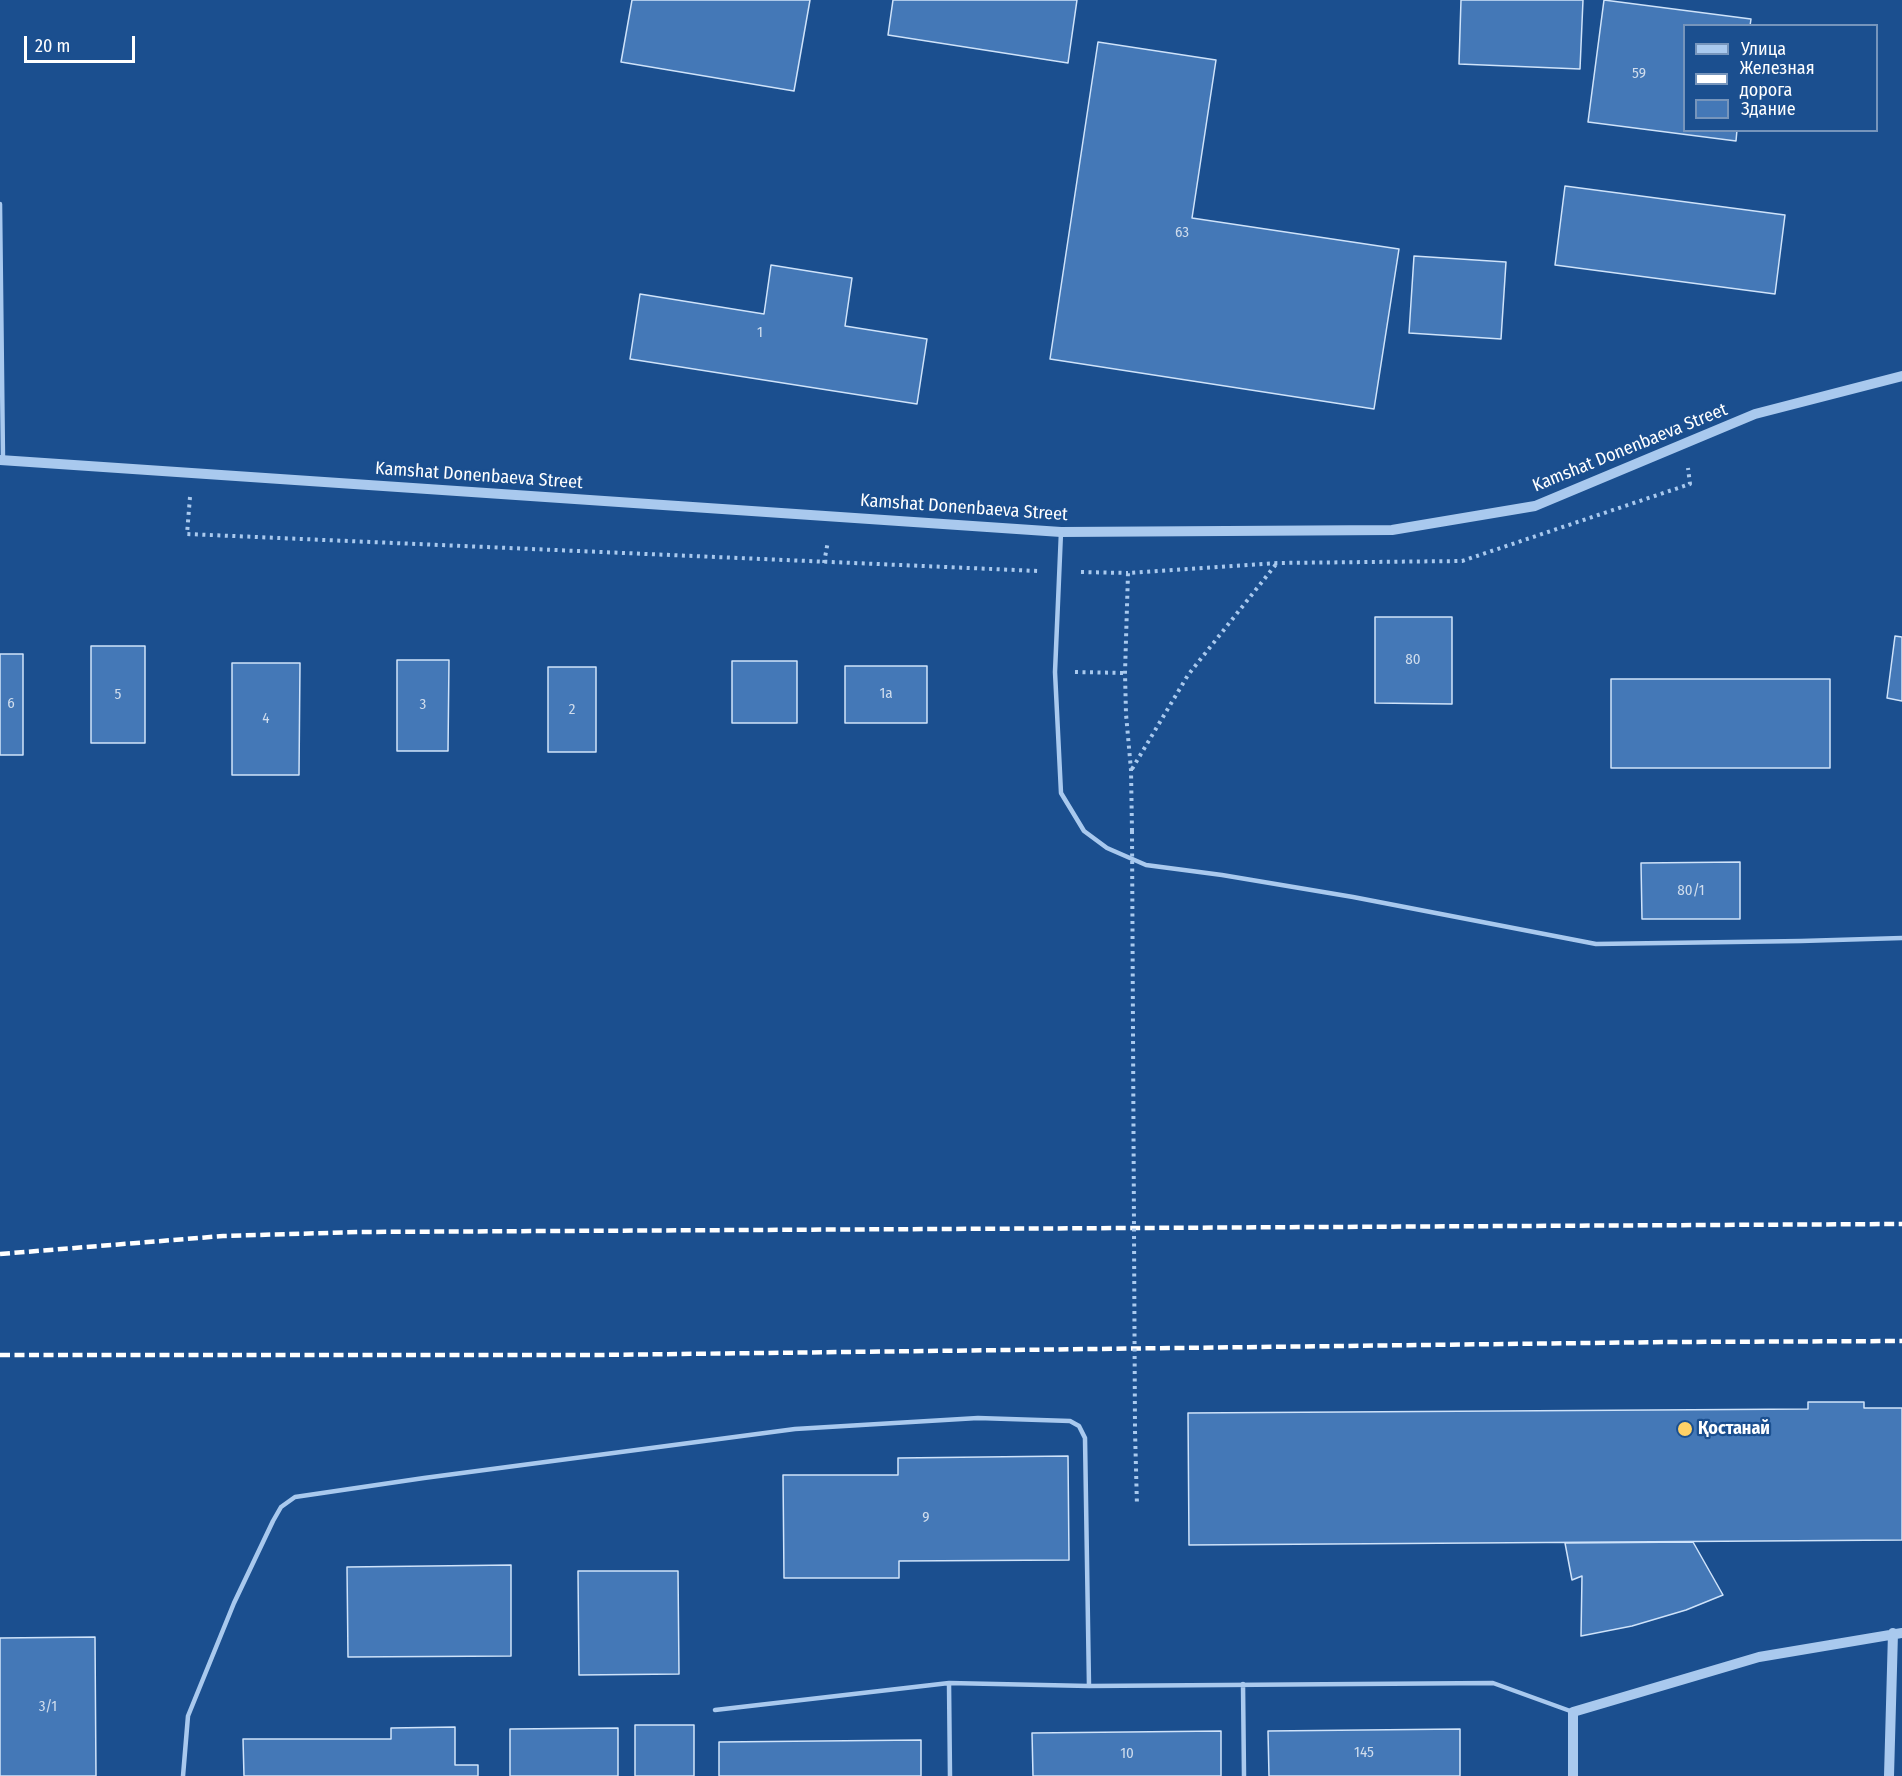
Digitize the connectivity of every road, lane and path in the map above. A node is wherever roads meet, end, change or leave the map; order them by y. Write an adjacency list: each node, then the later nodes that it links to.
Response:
1 (0, 204): 4 (lane)
2 (1902, 376): 3 (street, Kamshat Donenbaeva Street)
3 (1685, 444): 6 (street, Kamshat Donenbaeva Street); 7 (path)
4 (1, 460): 5 (street, Kamshat Donenbaeva Street)
5 (192, 473): 6 (street, Kamshat Donenbaeva Street); 8 (path)
6 (1061, 532): 8 (lane)
7 (1276, 563): 9 (path); 12 (path)
8 (1059, 572): 9 (path); 10 (lane)
9 (1128, 573): 11 (path)
10 (1055, 672): 11 (path); 13 (lane)
11 (1125, 673): 12 (path)
12 (1131, 770): 14 (path, bridge)
13 (1902, 938)
14 (1137, 1506)
15 (1897, 1633): 20 (street); 25 (street)
16 (949, 1683): 18 (lane); 19 (lane); 22 (lane)
17 (1243, 1684): 18 (lane); 20 (lane); 23 (lane)
18 (1089, 1686): 21 (lane)
19 (715, 1710)
20 (1573, 1712): 24 (street)
21 (183, 1776)
22 (950, 1776)
23 (1244, 1776)
24 (1574, 1776)
25 (1889, 1776)

